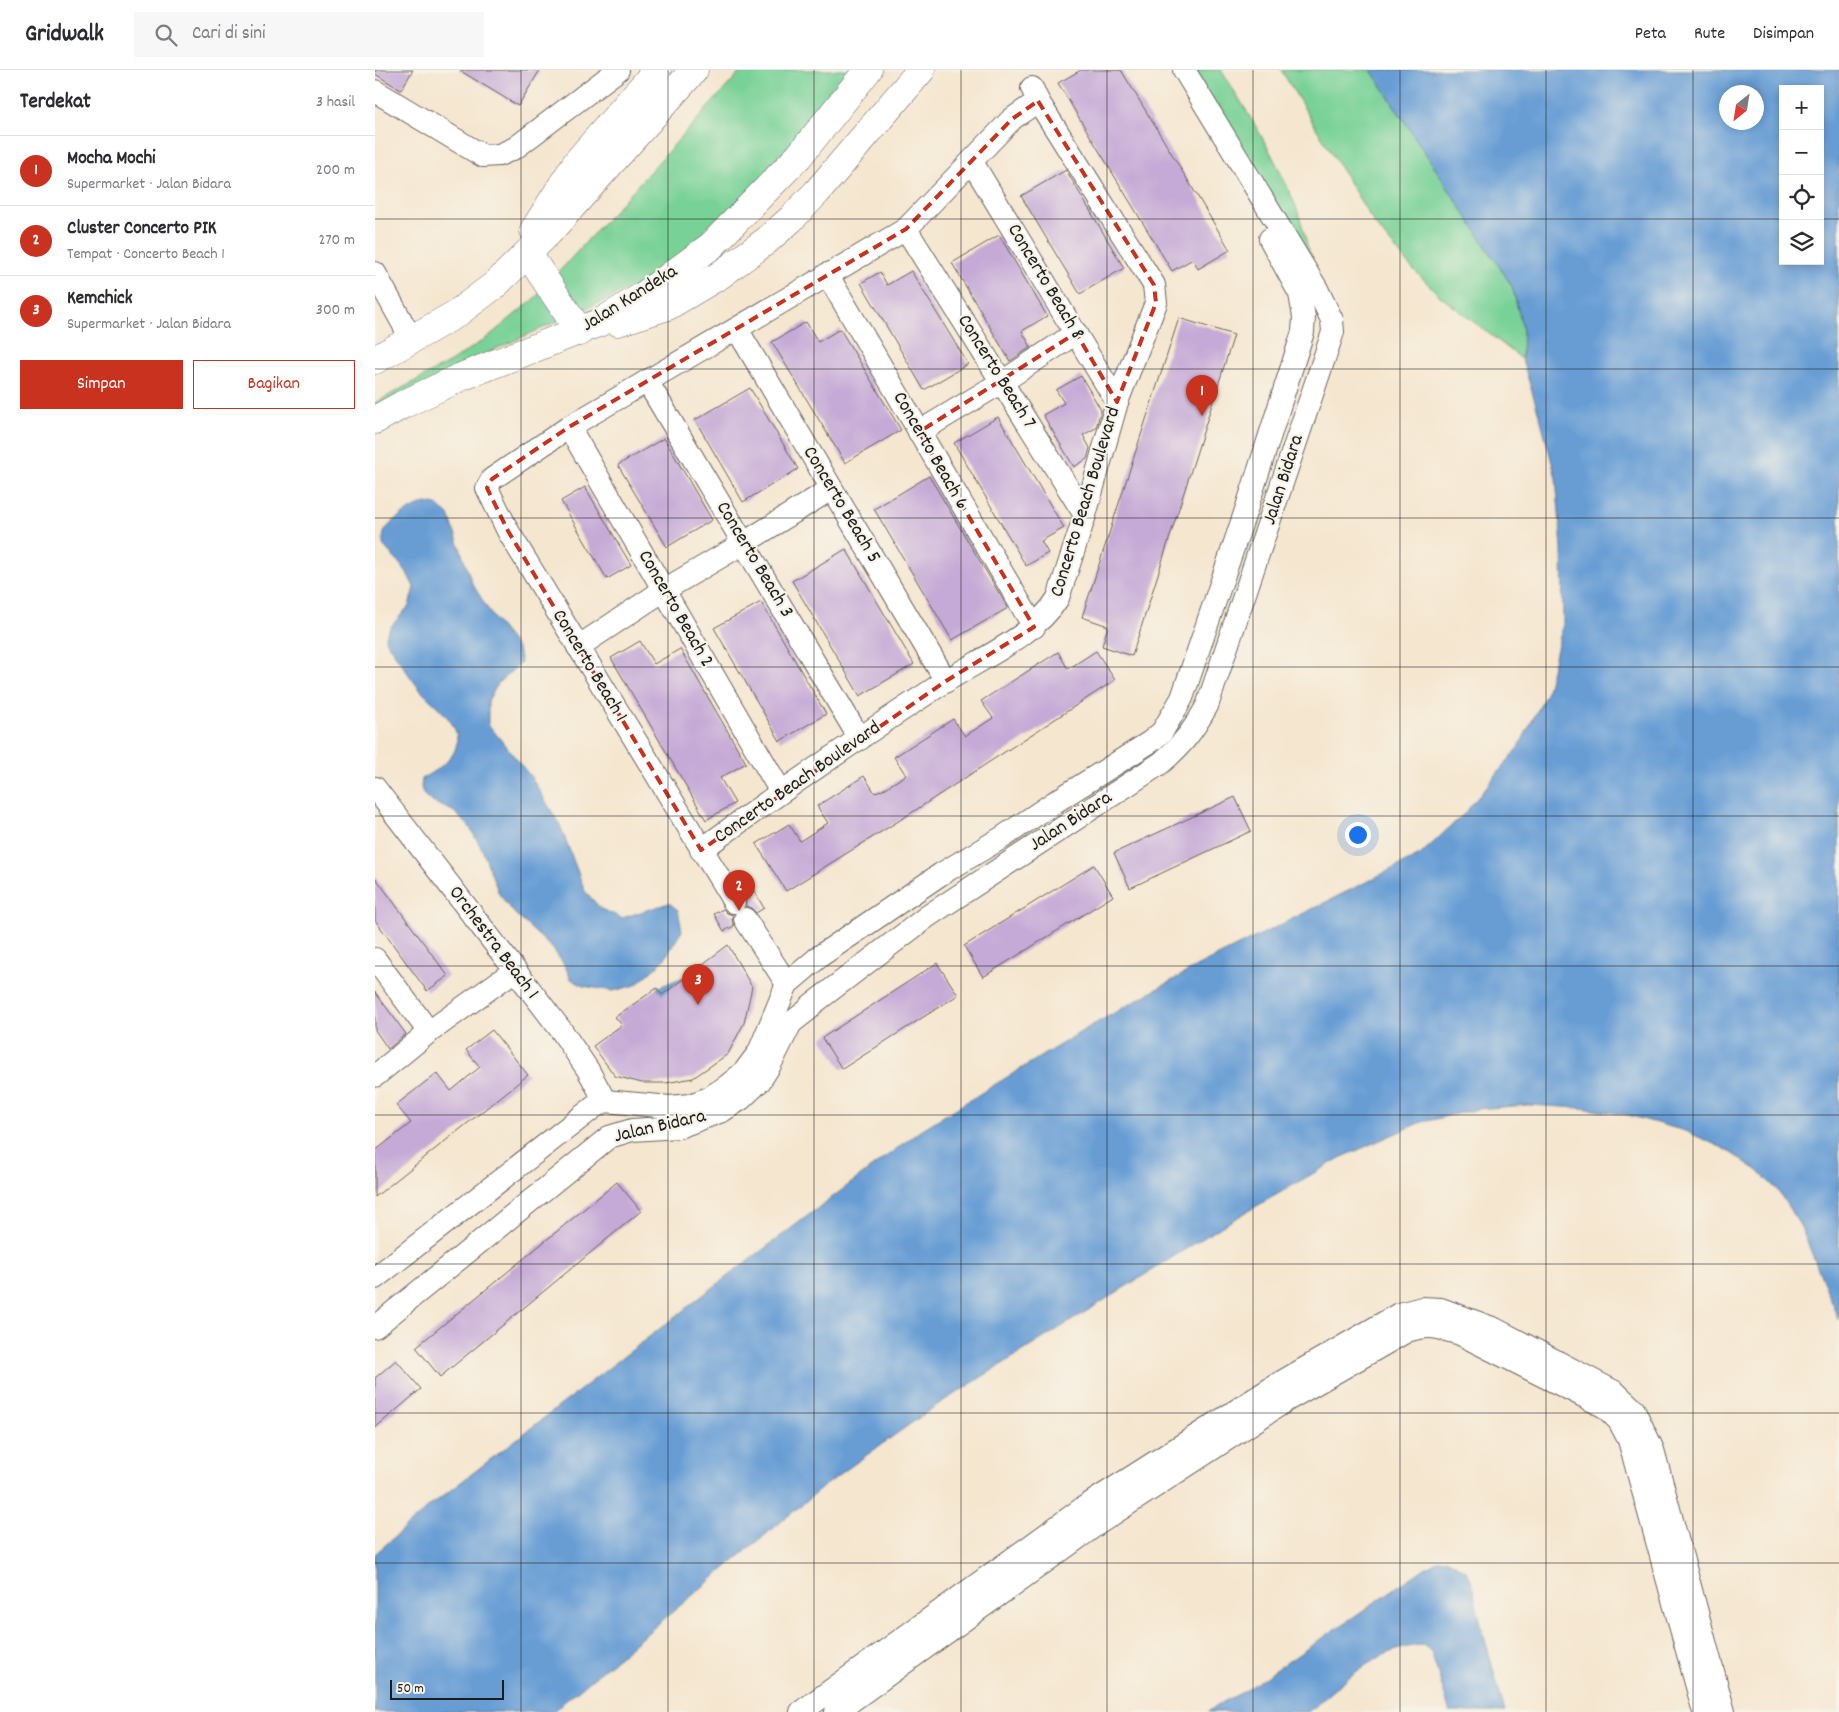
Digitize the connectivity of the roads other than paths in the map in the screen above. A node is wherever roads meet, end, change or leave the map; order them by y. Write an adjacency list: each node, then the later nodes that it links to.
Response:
1 (657, 70): 11 (main road)
2 (694, 70): 11 (main road)
3 (867, 70): 18 (main road, Jalan Kandeka)
4 (921, 70): 18 (main road)
5 (1170, 70): 15 (street, Jalan Bidara)
6 (1184, 70): 16 (street)
7 (609, 72): 8 (street)
8 (375, 91)
9 (972, 162): 10 (street); 17 (street, Concerto Beach 8); 23 (street, Concerto Beach Boulevard)
10 (907, 229): 13 (street); 22 (street, Concerto Beach 7)
11 (518, 263): 18 (main road); 19 (main road)
12 (375, 272): 19 (street)
13 (827, 274): 14 (street); 26 (street, Concerto Beach 6)
14 (737, 329): 21 (street); 27 (street, Concerto Beach 5)
15 (1303, 332): 16 (street); 34 (street, Jalan Bidara)
16 (1333, 332): 36 (street, Jalan Bidara)
17 (1076, 333): 22 (street); 23 (street, Concerto Beach 8)
18 (571, 335): 24 (main road, Jalan Kandeka)
19 (413, 340): 20 (main road)
20 (375, 360)
21 (647, 381): 25 (street); 29 (street, Concerto Beach 3)
22 (1002, 382): 26 (street); 28 (street, Concerto Beach 7)
23 (1117, 402): 28 (street, Concerto Beach Boulevard)
24 (375, 420)
25 (569, 427): 30 (street, Concerto Beach 2); 32 (street, Concerto Beach 1)
26 (919, 432): 31 (street, Concerto Beach 6)
27 (831, 488): 29 (street); 33 (street, Concerto Beach 5)
28 (1085, 515): 31 (street, Concerto Beach Boulevard)
29 (744, 543): 30 (street); 35 (street, Concerto Beach 3)
30 (663, 590): 32 (street); 38 (street, Concerto Beach 2)
31 (1034, 627): 33 (street, Concerto Beach Boulevard)
32 (578, 648): 40 (street, Concerto Beach 1)
33 (946, 681): 35 (street, Concerto Beach Boulevard)
34 (1162, 732): 36 (street); 39 (street, Jalan Bidara)
35 (860, 739): 38 (street, Concerto Beach Boulevard)
36 (1179, 748): 41 (street, Jalan Bidara)
37 (375, 788): 43 (street, Orchestra Beach 1)
38 (781, 792): 40 (street, Concerto Beach Boulevard)
39 (1003, 837): 41 (street); 44 (street, Jalan Bidara)
40 (701, 850): 44 (street, Concerto Beach 1)
41 (1016, 858): 49 (street, Jalan Bidara)
42 (375, 959): 45 (street)
43 (514, 971): 45 (street); 47 (street, Orchestra Beach 1)
44 (787, 984): 47 (street, Jalan Bidara)
45 (429, 1032): 46 (street)
46 (375, 1076)
47 (605, 1101): 48 (street, Jalan Bidara)
48 (570, 1125): 49 (street); 50 (street, Jalan Bidara)
49 (591, 1151): 51 (street, Jalan Bidara)
50 (375, 1278)
51 (375, 1327)
52 (801, 1712): 55 (street)
53 (836, 1712): 54 (street)
54 (1704, 1712)
55 (1724, 1712)

